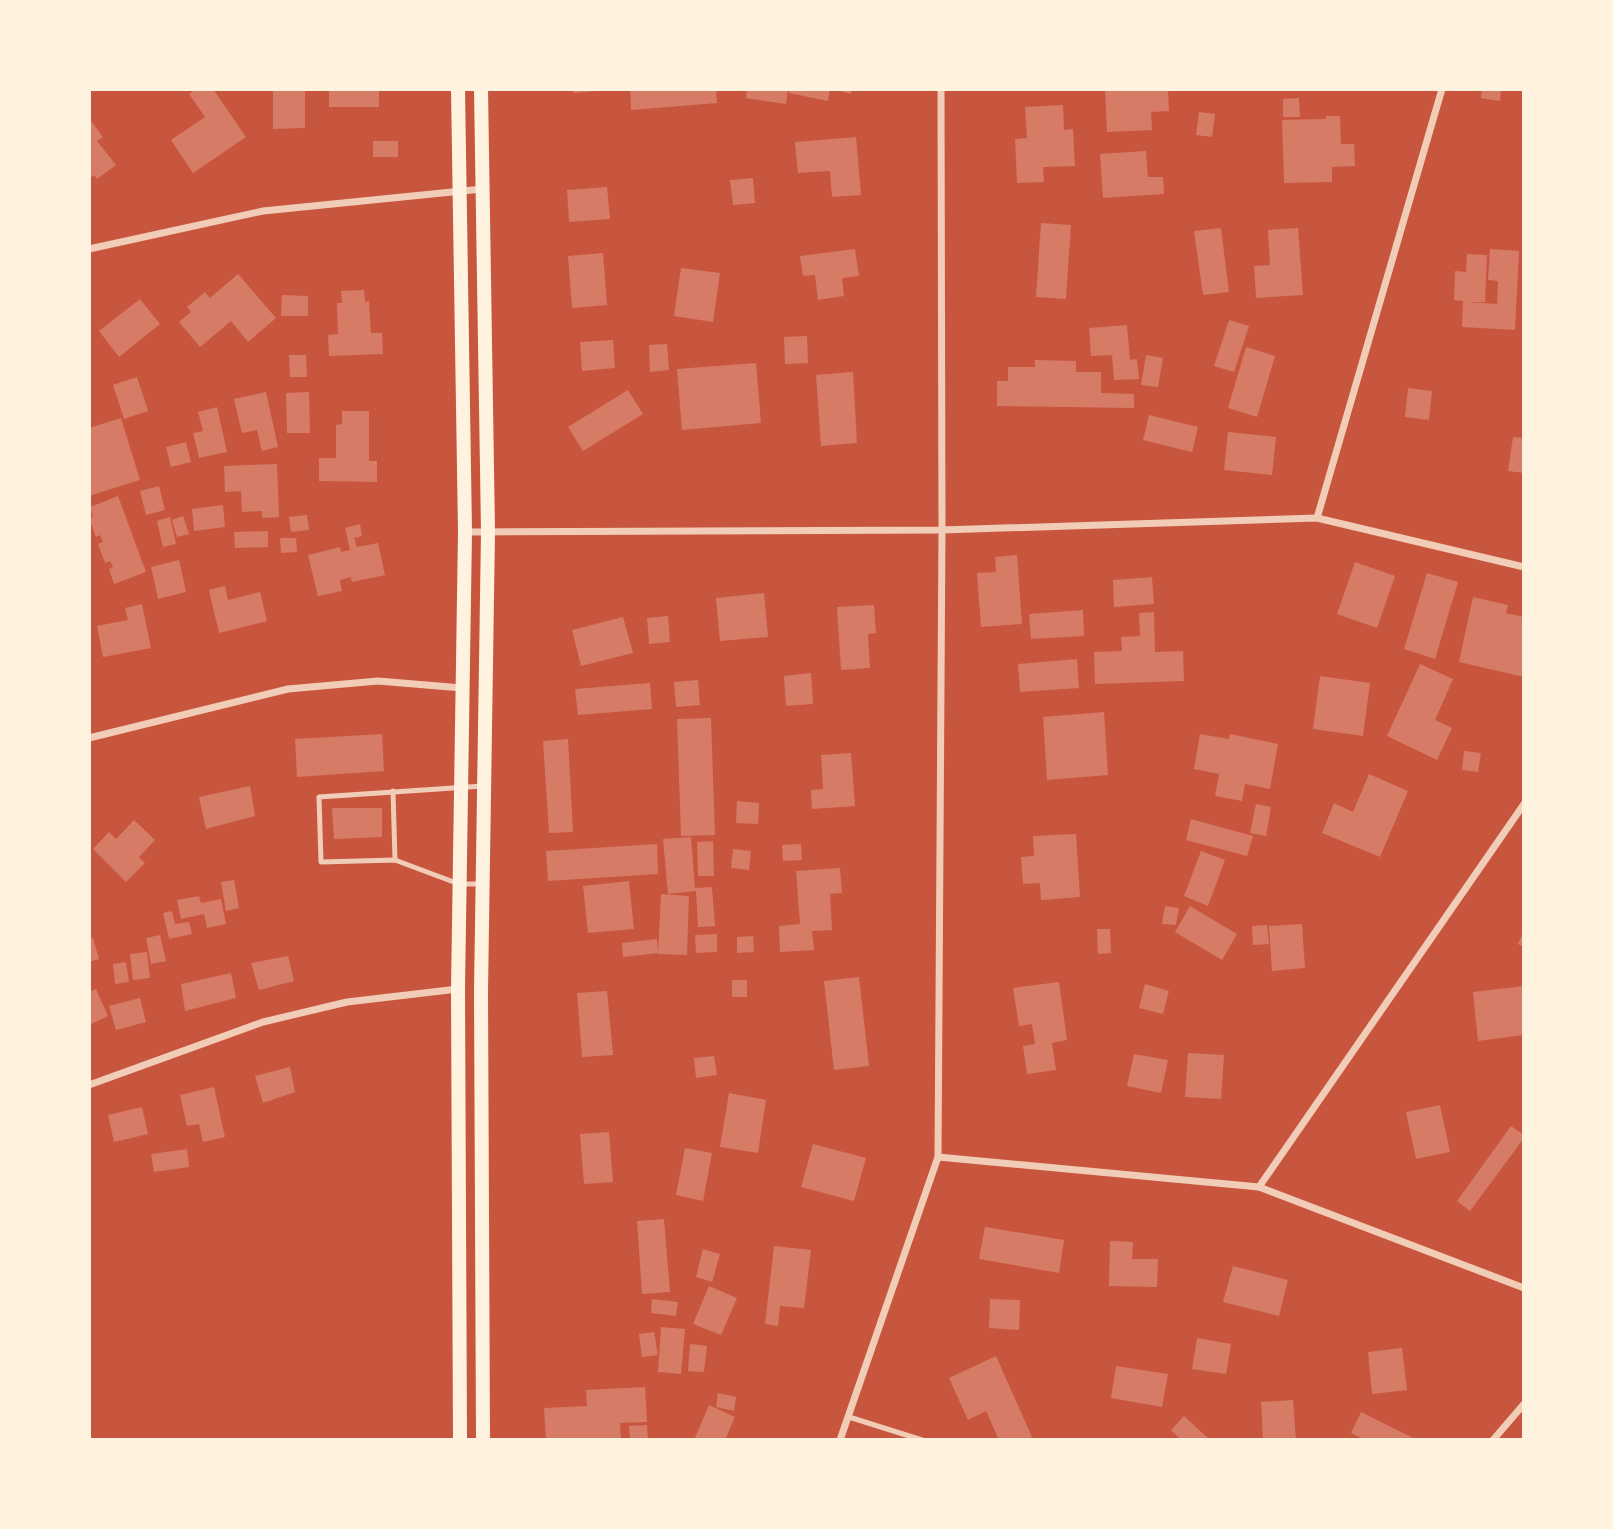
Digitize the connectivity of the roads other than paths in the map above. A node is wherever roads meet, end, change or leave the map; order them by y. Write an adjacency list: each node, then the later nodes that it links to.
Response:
1 (458, 89): 6 (main road)
2 (481, 89): 5 (main road)
3 (941, 89): 9 (street)
4 (1442, 89): 8 (street)
5 (482, 190): 6 (street); 11 (main road)
6 (459, 191): 7 (street); 10 (main road)
7 (89, 249)
8 (1317, 518): 9 (street); 12 (street)
9 (942, 530): 11 (street); 24 (street)
10 (465, 532): 11 (street); 13 (main road)
11 (488, 532): 15 (main road)
12 (1524, 567)
13 (462, 688): 14 (street); 16 (main road)
14 (89, 738)
15 (483, 786): 16 (lane); 21 (main road)
16 (460, 787): 17 (lane); 20 (main road)
17 (393, 791): 19 (lane); 19 (lane)
18 (1524, 804): 25 (street)
19 (395, 860): 20 (lane)
20 (459, 884): 21 (lane); 22 (main road)
21 (482, 884): 30 (main road)
22 (458, 989): 23 (street); 29 (main road)
23 (89, 1085)
24 (938, 1157): 25 (street); 28 (street)
25 (1259, 1187): 26 (street)
26 (1524, 1287)
27 (1524, 1404): 33 (street)
28 (849, 1417): 31 (street); 32 (lane)
29 (460, 1440)
30 (483, 1440)
31 (840, 1440)
32 (922, 1440)
33 (1493, 1440)

